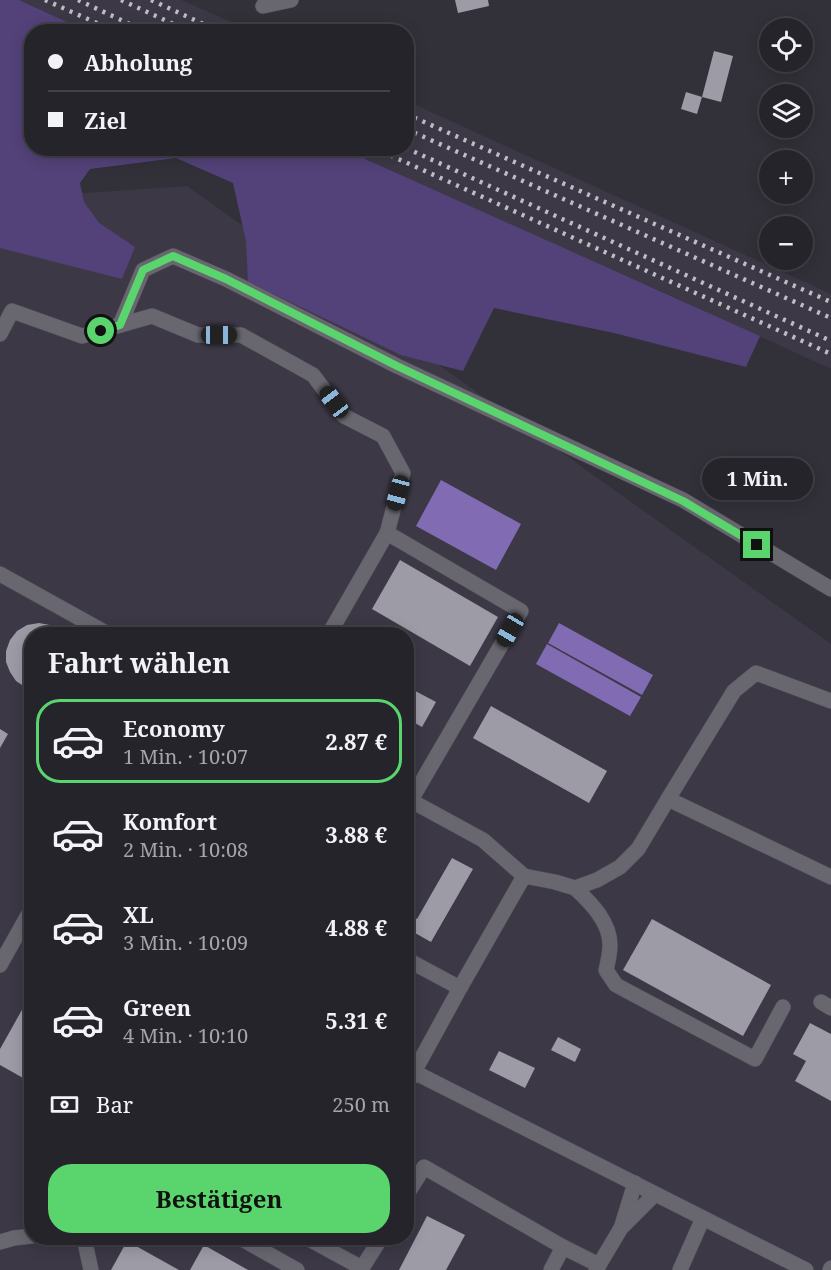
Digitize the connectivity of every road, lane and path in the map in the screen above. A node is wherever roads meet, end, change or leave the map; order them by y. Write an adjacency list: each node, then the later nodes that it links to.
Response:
1 (291, 0): 2 (street)
2 (263, 6)
3 (0, 302): 4 (street)
4 (12, 311): 5 (street); 6 (street)
5 (120, 325): 7 (street); 9 (street)
6 (0, 334)
7 (387, 533): 11 (street); 13 (street)
8 (0, 573): 10 (street)
9 (831, 589)
10 (96, 627)
11 (333, 627)
12 (831, 701): 14 (street)
13 (414, 791)
14 (668, 800): 17 (street); 18 (street)
15 (414, 802): 16 (street)
16 (524, 876): 18 (street); 22 (street)
17 (831, 877)
18 (575, 888): 23 (street)
19 (24, 921): 20 (street)
20 (1, 960)
21 (414, 963): 22 (street)
22 (460, 988): 24 (street)
23 (783, 1007)
24 (414, 1072): 26 (street)
25 (414, 1183): 36 (street)
26 (634, 1183): 27 (street); 29 (street)
27 (656, 1194): 28 (street); 29 (street)
28 (703, 1218): 42 (street); 43 (street)
29 (621, 1228): 37 (street)
30 (24, 1237): 31 (street)
31 (0, 1242)
32 (86, 1245): 39 (street)
33 (252, 1245): 40 (street)
34 (334, 1245): 38 (street)
35 (376, 1245): 38 (street)
36 (563, 1247): 37 (street); 41 (street)
37 (598, 1268)
38 (361, 1269)
39 (91, 1270)
40 (297, 1270)
41 (551, 1270)
42 (680, 1270)
43 (806, 1270)

